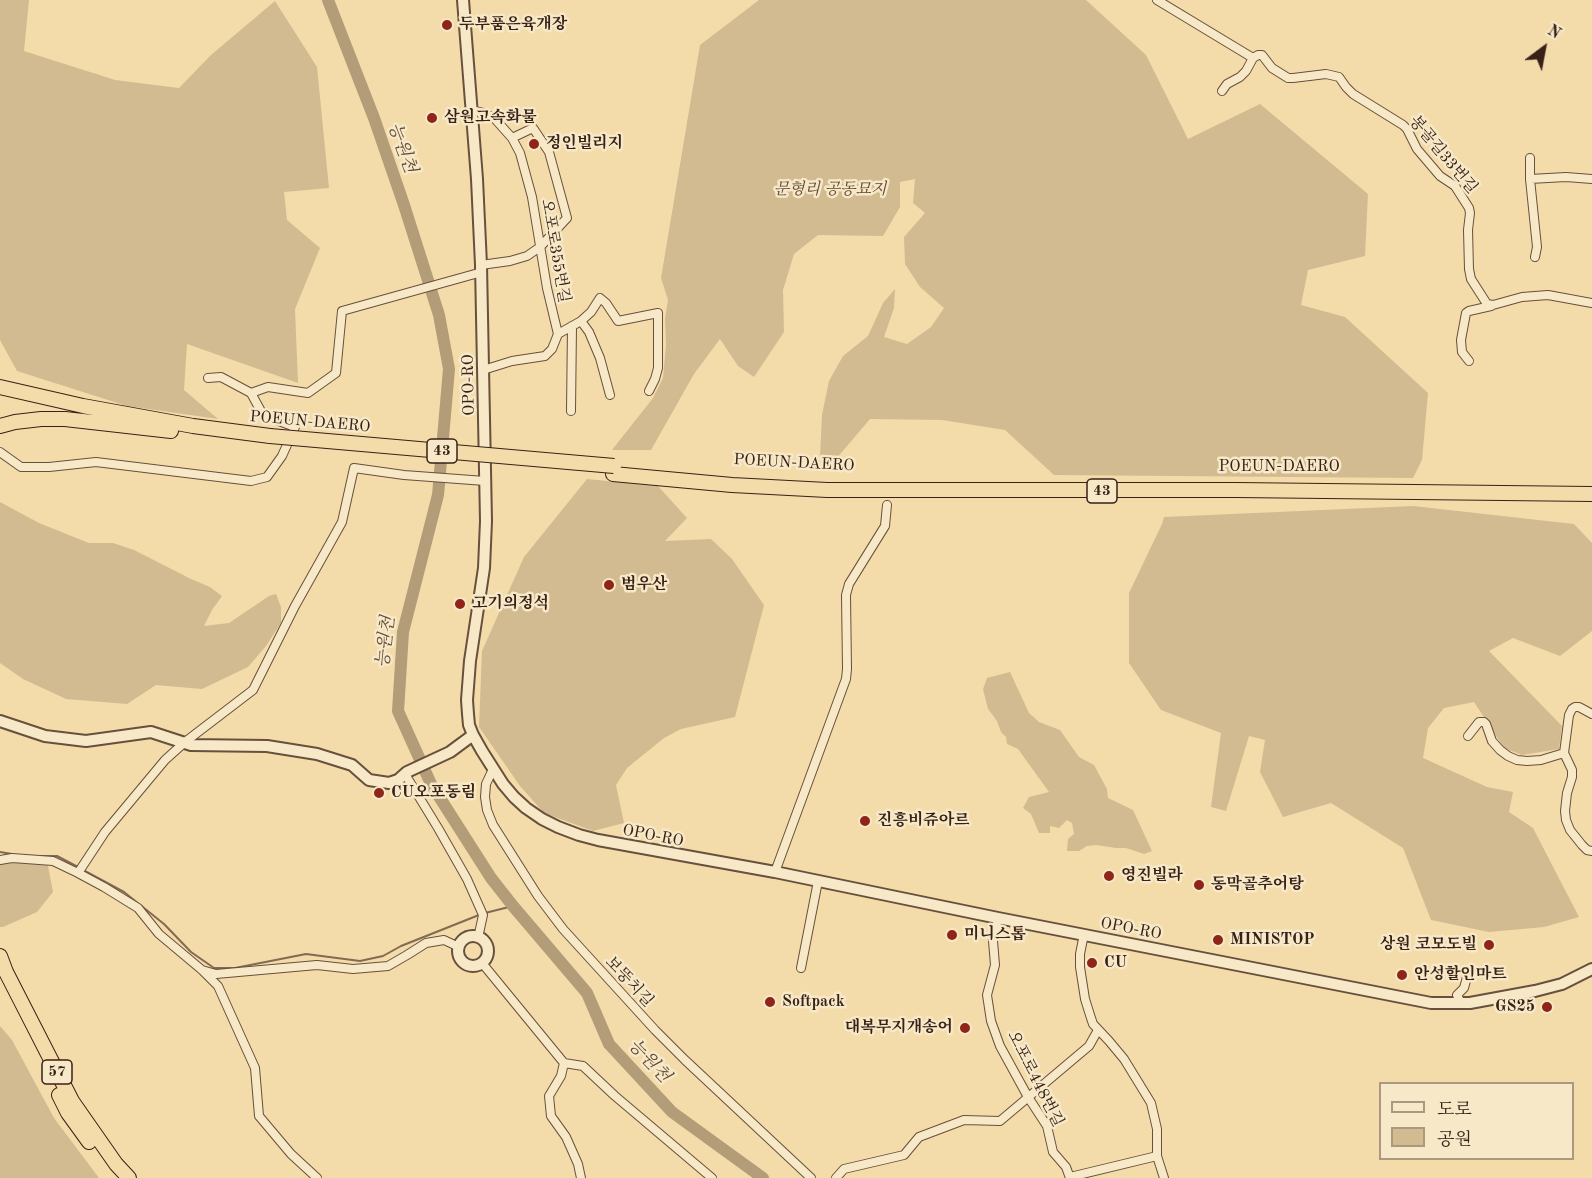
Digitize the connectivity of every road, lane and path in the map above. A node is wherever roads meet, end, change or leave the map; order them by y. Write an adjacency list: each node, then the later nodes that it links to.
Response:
1 (463, 0): 5 (street, OPO-RO)
2 (1157, 0): 3 (street, 봉골길33번길)
3 (1253, 58): 4 (street); 14 (street, 봉골길33번길)
4 (1222, 91)
5 (471, 110): 6 (street, 오포로355번길); 12 (street, OPO-RO)
6 (512, 138): 10 (street, 오포로355번길); 10 (street)
7 (1530, 158): 8 (street)
8 (1530, 179): 9 (street); 11 (street)
9 (1592, 179)
10 (540, 248): 12 (street); 17 (street, 오포로355번길)
11 (1535, 257)
12 (482, 269): 19 (street, OPO-RO); 24 (street)
13 (1592, 303): 14 (street)
14 (1493, 305): 18 (street)
15 (581, 321): 16 (street); 23 (street); 26 (street)
16 (572, 326): 17 (street); 28 (street)
17 (558, 334): 19 (street)
18 (1469, 361)
19 (483, 370): 34 (street, OPO-RO)
20 (0, 378): 27 (highway)
21 (208, 378): 24 (street)
22 (0, 387): 27 (highway, POEUN-DAERO / 43)
23 (649, 391)
24 (251, 393): 32 (street)
25 (0, 395): 30 (highway, POEUN-DAERO / 43)
26 (610, 396)
27 (83, 406): 31 (highway, POEUN-DAERO / 43)
28 (572, 411)
29 (0, 426): 30 (highway)
30 (177, 431): 31 (highway, POEUN-DAERO / 43)
31 (270, 440): 33 (highway, 43)
32 (0, 452)
33 (614, 470): 35 (highway, POEUN-DAERO / 43); 36 (highway, POEUN-DAERO / 43)
34 (485, 481): 40 (street, OPO-RO); 42 (street)
35 (1592, 486)
36 (1592, 494)
37 (887, 505): 48 (street)
38 (1592, 714): 43 (street)
39 (0, 721): 42 (street)
40 (473, 735): 44 (street, OPO-RO); 45 (street)
41 (1468, 736): 43 (street)
42 (185, 742): 45 (street); 49 (street)
43 (1564, 753): 46 (street)
44 (493, 769): 48 (street, OPO-RO); 72 (street, 보뚱치길)
45 (406, 773): 53 (street)
46 (1592, 851)
47 (0, 860): 49 (street)
48 (775, 872): 50 (street, OPO-RO)
49 (78, 873): 59 (street)
50 (818, 881): 51 (street, OPO-RO); 57 (street)
51 (998, 918): 52 (street, OPO-RO); 65 (street, 오포로448번길)
52 (1084, 934): 62 (street, OPO-RO); 63 (street)
53 (478, 938): 54 (street); 56 (street)
54 (459, 947): 56 (street); 59 (street)
55 (0, 956): 68 (highway, 57)
56 (482, 963): 64 (street)
57 (801, 968)
58 (1592, 969): 62 (street, OPO-RO)
59 (202, 970): 69 (street)
60 (1467, 977): 62 (street)
61 (0, 978): 67 (highway, 57)
62 (1461, 1003)
63 (1098, 1030): 65 (street); 66 (street)
64 (564, 1063): 70 (street); 71 (street)
65 (1028, 1097): 73 (street); 74 (street, 오포로448번길)
66 (1157, 1156): 74 (street); 75 (street)
67 (116, 1178)
68 (129, 1178)
69 (317, 1178)
70 (581, 1178)
71 (712, 1178)
72 (811, 1178)
73 (836, 1178)
74 (1070, 1178)
75 (1164, 1178)

